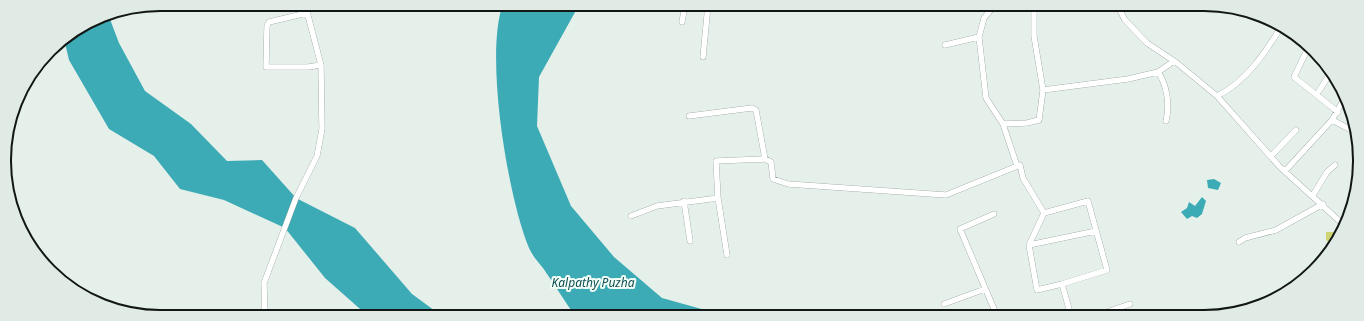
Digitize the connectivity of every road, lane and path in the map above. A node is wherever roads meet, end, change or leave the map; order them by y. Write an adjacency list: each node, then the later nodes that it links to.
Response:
1 (684, 11): 7 (street)
2 (707, 11): 12 (street)
3 (990, 11): 9 (street)
4 (1034, 11): 17 (street)
5 (1120, 11): 13 (street)
6 (307, 13): 14 (street); 14 (street)
7 (682, 22)
8 (1278, 31): 19 (street)
9 (979, 38): 10 (street); 25 (street)
10 (945, 45)
11 (1306, 52): 21 (street)
12 (703, 57)
13 (1174, 61): 15 (street); 19 (street)
14 (321, 65): 50 (street)
15 (1158, 72): 17 (street); 24 (street)
16 (1328, 77): 18 (street)
17 (1043, 90): 25 (street)
18 (1319, 91)
19 (1217, 96): 28 (street)
20 (1342, 103): 21 (street)
21 (1338, 112): 23 (street)
22 (689, 116): 29 (street)
23 (1332, 120): 26 (street); 32 (street)
24 (1166, 121)
25 (1003, 124): 31 (street)
26 (1350, 129)
27 (1296, 130): 28 (street)
28 (1271, 156): 32 (street)
29 (765, 159): 31 (street); 34 (street)
30 (1335, 165): 33 (street)
31 (1017, 166): 37 (street)
32 (1284, 170): 33 (street)
33 (1313, 195): 36 (street)
34 (718, 198): 35 (street); 45 (street)
35 (684, 201): 39 (street); 42 (street)
36 (1323, 204): 40 (street); 43 (street)
37 (1044, 213): 41 (street); 44 (street)
38 (994, 214): 47 (street)
39 (631, 216)
40 (1340, 221)
41 (1096, 231): 44 (street); 46 (street)
42 (690, 241)
43 (1239, 242)
44 (1029, 245): 46 (street)
45 (727, 255)
46 (1062, 284): 52 (street)
47 (985, 289): 48 (street); 51 (street)
48 (944, 304)
49 (1130, 304): 53 (street)
50 (265, 310)
51 (994, 310)
52 (1069, 310)
53 (1112, 310)

